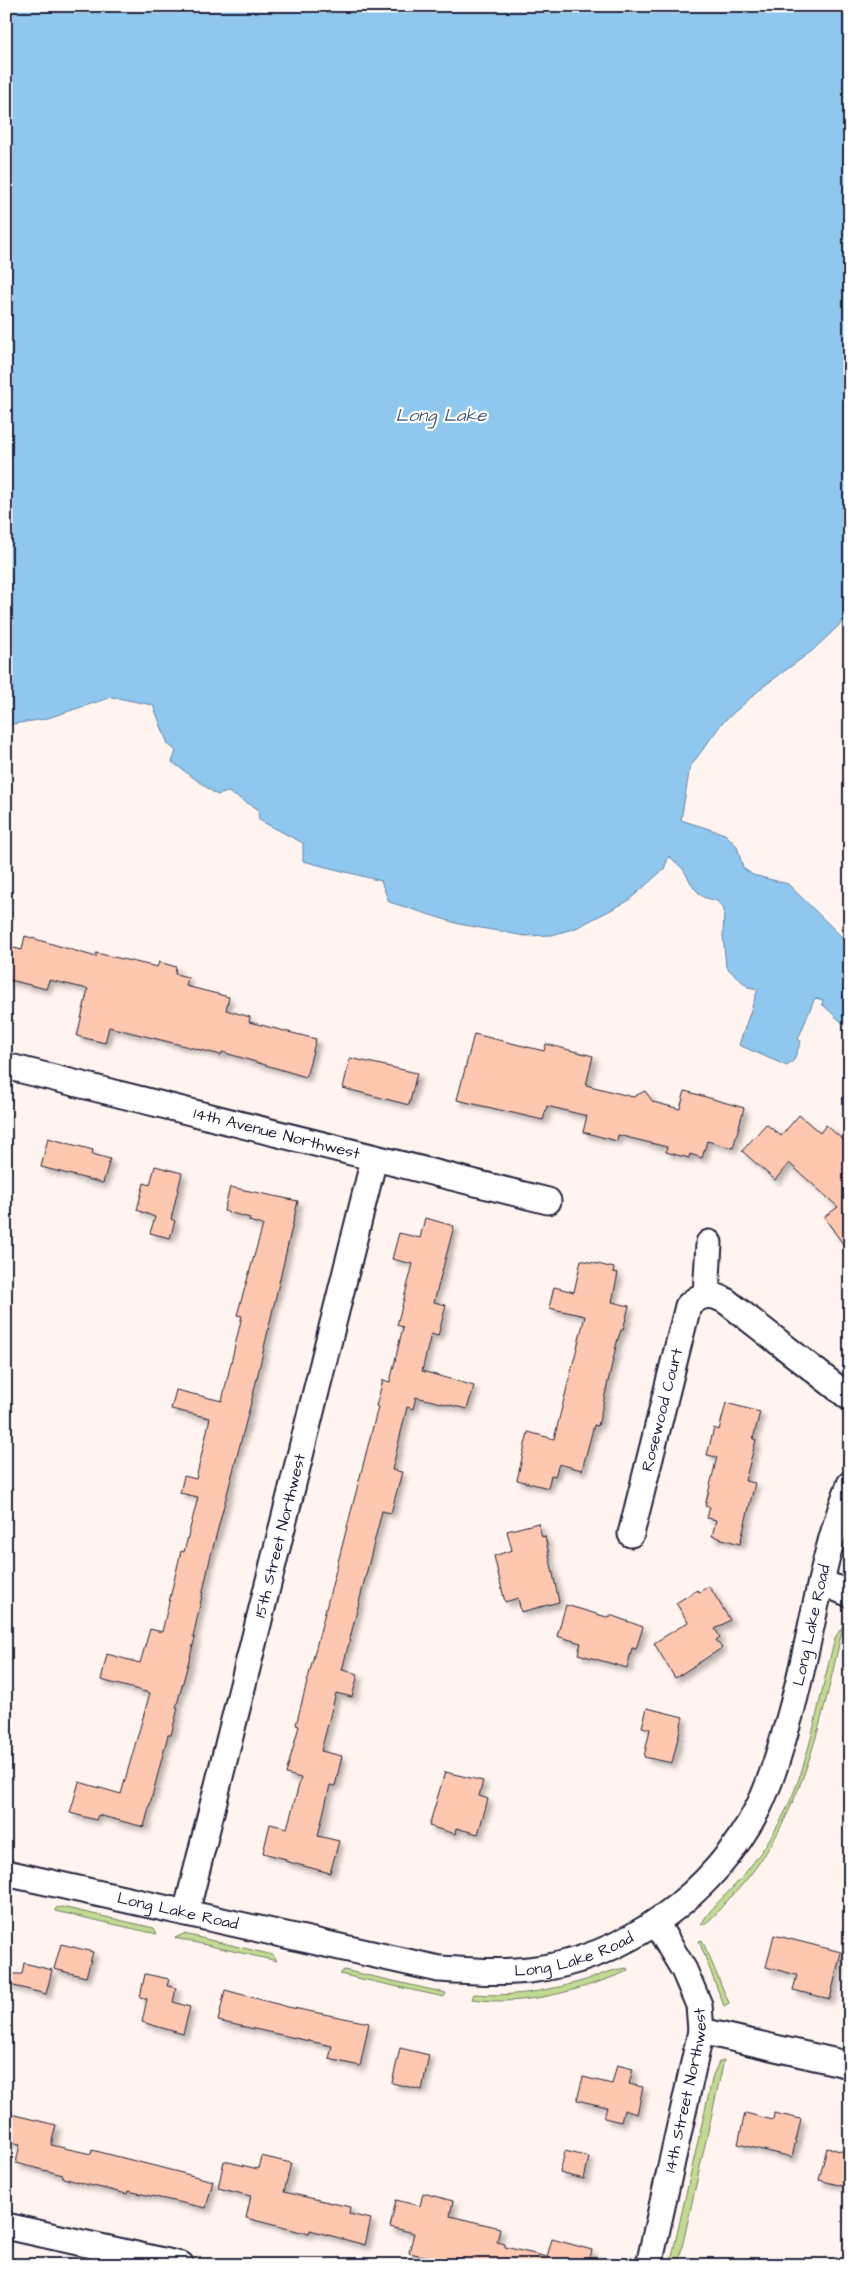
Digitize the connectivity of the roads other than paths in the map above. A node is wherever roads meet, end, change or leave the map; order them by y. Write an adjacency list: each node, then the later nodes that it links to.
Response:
1 (6, 1066): 2 (street, 14th Avenue Northwest)
2 (374, 1159): 3 (street, 14th Avenue Northwest); 12 (street, 15th Street Northwest)
3 (548, 1201)
4 (709, 1243): 5 (street)
5 (706, 1295): 6 (street); 8 (street, Rosewood Court)
6 (850, 1398)
7 (850, 1484): 9 (street, Long Lake Road)
8 (631, 1534)
9 (820, 1582): 10 (street); 13 (street, Long Lake Road)
10 (850, 1594)
11 (6, 1873): 12 (street, Long Lake Road)
12 (186, 1913): 13 (street, Long Lake Road)
13 (656, 1923): 14 (street, 14th Street Northwest)
14 (701, 2031): 15 (street); 18 (street, 14th Street Northwest)
15 (850, 2065)
16 (6, 2226): 17 (street)
17 (181, 2265)
18 (649, 2265)

